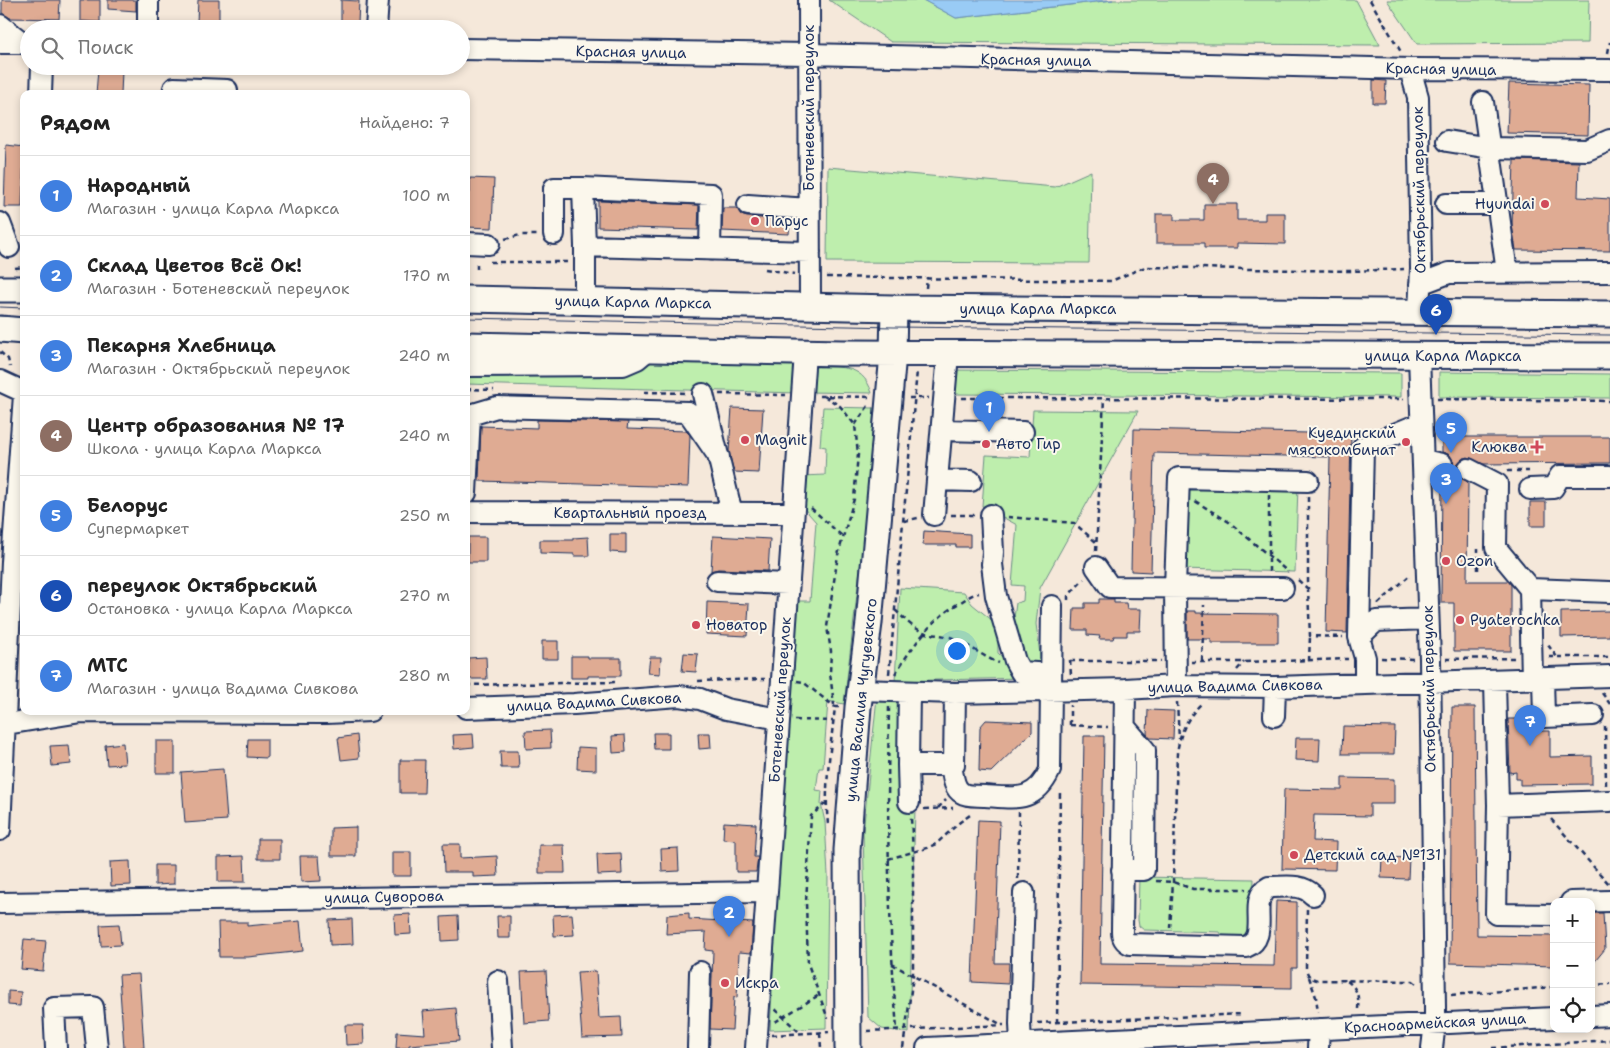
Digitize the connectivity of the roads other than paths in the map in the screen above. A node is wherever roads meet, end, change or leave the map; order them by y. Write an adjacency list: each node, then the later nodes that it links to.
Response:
1 (148, 0): 4 (street)
2 (378, 0): 5 (street)
3 (809, 0): 11 (street, Ботеневский переулок)
4 (148, 20)
5 (377, 20)
6 (0, 26): 7 (street)
7 (20, 39)
8 (0, 42): 9 (street)
9 (20, 43)
10 (470, 49): 11 (street, Красная улица)
11 (809, 54): 12 (street, Красная улица); 26 (street, Ботеневский переулок)
12 (1410, 69): 13 (street, Красная улица); 37 (street, Октябрьский переулок)
13 (1610, 70)
14 (42, 75): 15 (street)
15 (41, 90)
16 (174, 90): 17 (street)
17 (227, 90)
18 (1483, 102): 21 (street)
19 (1610, 140): 21 (street)
20 (1447, 142): 21 (street)
21 (1490, 148): 24 (street)
22 (582, 188): 28 (street); 31 (street); 33 (street)
23 (1446, 204): 24 (street)
24 (1497, 204): 35 (street)
25 (748, 206): 26 (street)
26 (810, 209): 34 (street, Ботеневский переулок)
27 (0, 223): 32 (street)
28 (554, 234)
29 (470, 243): 30 (street)
30 (489, 244)
31 (585, 246): 33 (street); 41 (street)
32 (11, 247)
33 (710, 250): 34 (street)
34 (810, 252): 42 (street, Ботеневский переулок)
35 (1507, 272): 36 (street); 37 (street)
36 (1610, 272)
37 (1420, 276): 44 (street, Октябрьский переулок)
38 (0, 289): 39 (main road)
39 (20, 289)
40 (470, 299): 41 (main road, улица Карла Маркса)
41 (585, 301): 42 (main road, улица Карла Маркса)
42 (810, 306): 43 (main road, улица Карла Маркса)
43 (894, 308): 44 (main road, улица Карла Маркса); 51 (main road, улица Василия Чугуевского)
44 (1418, 312): 45 (main road, улица Карла Маркса)
45 (1610, 314)
46 (0, 329): 47 (main road)
47 (20, 331)
48 (470, 345): 49 (main road, улица Карла Маркса)
49 (649, 349): 50 (main road, улица Карла Маркса); 55 (street)
50 (805, 353): 51 (main road, улица Карла Маркса); 70 (street, Ботеневский переулок)
51 (893, 354): 52 (main road, улица Карла Маркса); 96 (main road, улица Василия Чугуевского)
52 (948, 354): 53 (main road, улица Карла Маркса); 61 (street)
53 (1419, 356): 54 (main road, улица Карла Маркса); 60 (street, Октябрьский переулок)
54 (1610, 356)
55 (470, 366)
56 (6, 377): 57 (street)
57 (20, 389)
58 (703, 394): 63 (street)
59 (470, 415): 63 (street)
60 (1421, 423): 85 (street, Октябрьский переулок); 86 (street)
61 (942, 430): 62 (street); 66 (street)
62 (1024, 432)
63 (719, 457): 73 (street)
64 (1468, 469): 82 (street)
65 (1610, 476): 69 (street)
66 (937, 480): 67 (street); 74 (street)
67 (972, 480)
68 (1308, 481): 81 (street)
69 (1530, 489)
70 (794, 505): 73 (street, Квартальный проезд); 80 (street, Ботеневский переулок)
71 (20, 506): 76 (street)
72 (470, 512): 73 (street, Квартальный проезд)
73 (732, 513)
74 (934, 515)
75 (991, 515): 90 (street)
76 (18, 562): 104 (street)
77 (1096, 567): 81 (street)
78 (1284, 581): 81 (street)
79 (717, 582): 80 (street)
80 (788, 584): 103 (street, Ботеневский переулок)
81 (1175, 587): 93 (street)
82 (1530, 589): 83 (street); 88 (street)
83 (1610, 592)
84 (1060, 606): 90 (street)
85 (1428, 619): 86 (street); 91 (street, Октябрьский переулок)
86 (1360, 637): 92 (street)
87 (1610, 676): 88 (street, улица Вадима Сивкова)
88 (1537, 679): 89 (street, улица Вадима Сивкова); 100 (street)
89 (1495, 681): 91 (street, улица Вадима Сивкова); 110 (street)
90 (1051, 682): 95 (street, улица Вадима Сивкова); 98 (street, улица Вадима Сивкова); 106 (street)
91 (1429, 682): 92 (street, улица Вадима Сивкова); 121 (street, Октябрьский переулок)
92 (1365, 684): 94 (street, улица Вадима Сивкова)
93 (1176, 686): 94 (street, улица Вадима Сивкова); 95 (street, улица Вадима Сивкова)
94 (1275, 687): 102 (street)
95 (1125, 689): 114 (street)
96 (860, 690): 97 (street, улица Вадима Сивкова); 127 (main road, улица Василия Чугуевского)
97 (909, 692): 98 (street, улица Вадима Сивкова); 105 (street)
98 (955, 693): 106 (street)
99 (470, 708): 103 (street, улица Вадима Сивкова)
100 (1601, 714)
101 (63, 715): 104 (street)
102 (1274, 716)
103 (779, 719): 112 (street, Ботеневский переулок)
104 (2, 725): 107 (street)
105 (908, 765): 106 (street); 109 (street)
106 (950, 765)
107 (1, 800): 111 (street)
108 (1608, 801): 110 (street)
109 (910, 805)
110 (1498, 805): 118 (street)
111 (0, 830)
112 (767, 892): 117 (street, улица Суворова); 128 (street, Ботеневский переулок)
113 (1024, 894): 126 (street)
114 (1310, 898)
115 (1610, 900): 116 (street)
116 (1595, 901)
117 (0, 903)
118 (1550, 915)
119 (700, 972): 133 (street)
120 (498, 981): 132 (street)
121 (1435, 1015): 124 (street, Красноармейская улица); 125 (street, Красноармейская улица); 135 (street, Октябрьский переулок)
122 (1610, 1015): 123 (street)
123 (1595, 1016)
124 (1550, 1018)
125 (1320, 1025): 129 (street, Красноармейская улица)
126 (1015, 1031): 129 (street, Красноармейская улица); 134 (street, Красноармейская улица)
127 (843, 1037)
128 (756, 1042)
129 (1050, 1045)
130 (56, 1048): 131 (street)
131 (97, 1048)
132 (502, 1048)
133 (698, 1048)
134 (927, 1048)
135 (1432, 1048)

